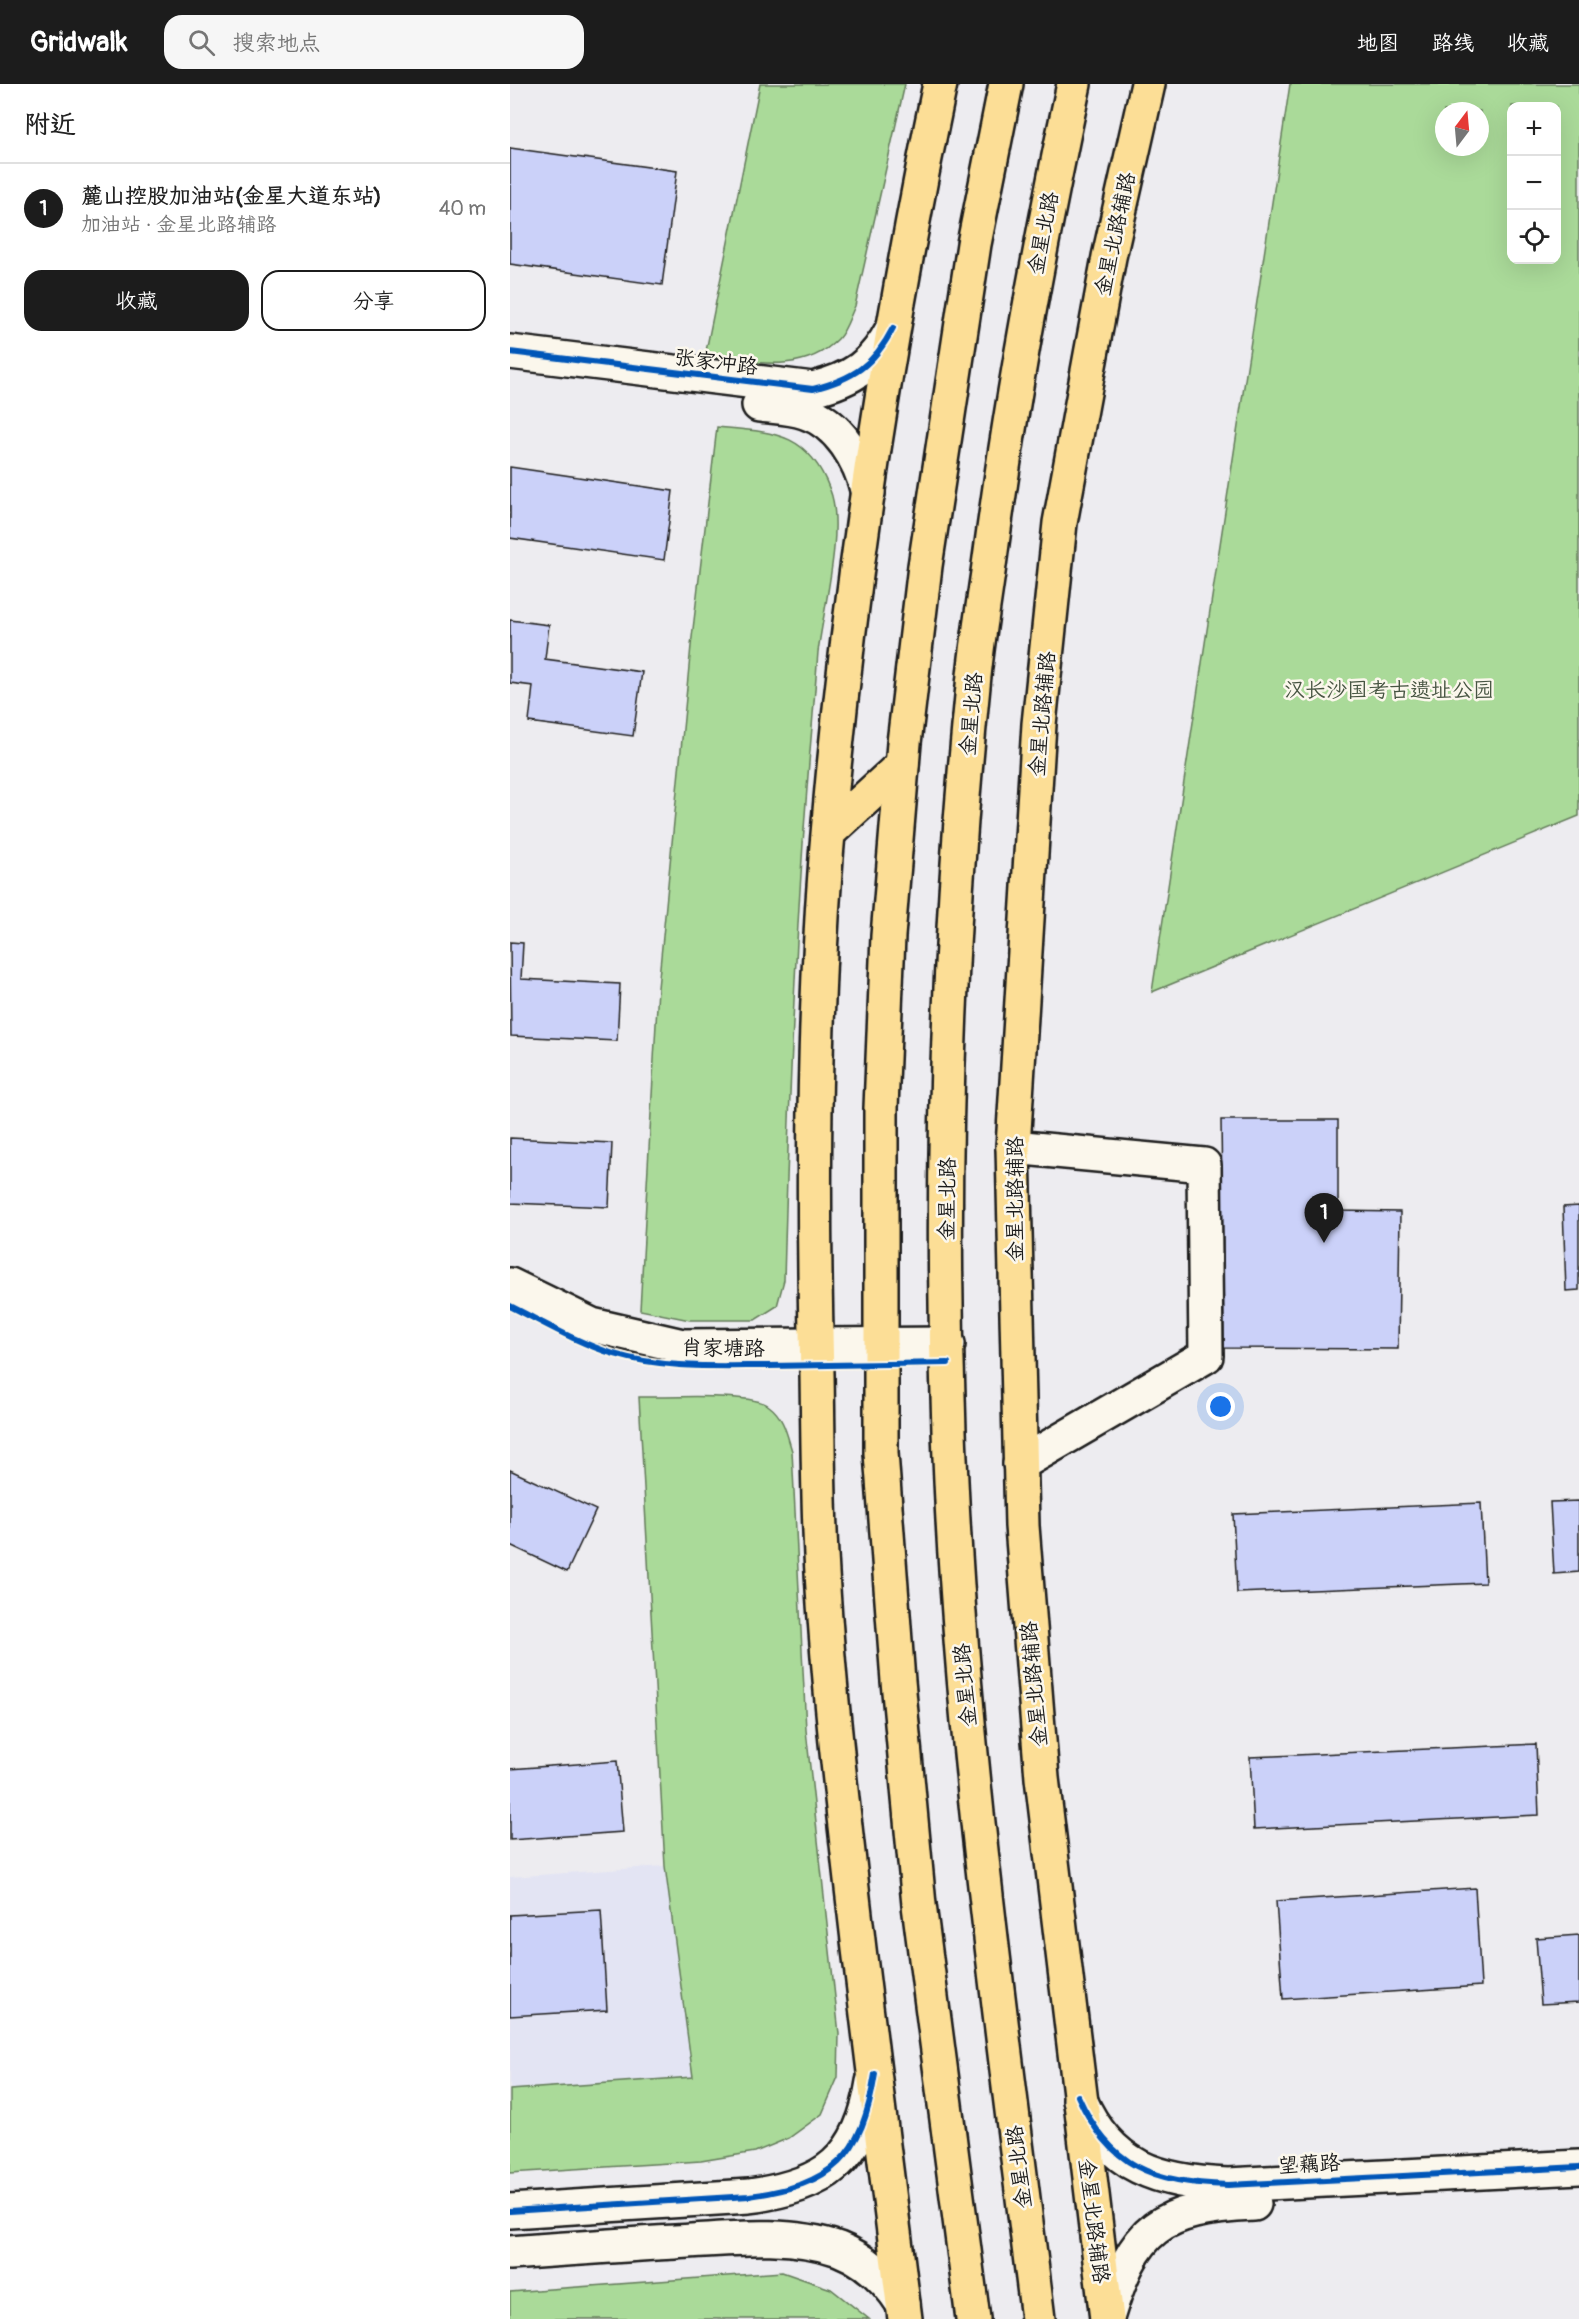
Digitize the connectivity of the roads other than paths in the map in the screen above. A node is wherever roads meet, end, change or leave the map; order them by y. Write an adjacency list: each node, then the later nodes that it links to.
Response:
1 (940, 84): 5 (main road)
2 (1006, 84): 9 (main road)
3 (1074, 84): 15 (main road, 金星北路)
4 (1148, 84): 11 (main road, 金星北路辅路)
5 (893, 328): 6 (street, 张家冲路); 8 (main road)
6 (510, 352)
7 (510, 374): 8 (street, 张家冲路)
8 (868, 492): 10 (main road)
9 (902, 765): 10 (main road); 14 (main road)
10 (828, 832): 16 (main road)
11 (1013, 1147): 17 (main road, 金星北路辅路); 17 (street)
12 (510, 1285): 16 (street, 肖家塘路)
13 (510, 1306): 16 (street, 肖家塘路)
14 (882, 1354): 15 (street, 肖家塘路); 16 (street, 肖家塘路); 26 (main road)
15 (948, 1354): 27 (main road, 金星北路)
16 (816, 1355): 18 (main road)
17 (1020, 1464): 19 (main road, 金星北路辅路)
18 (874, 2074): 22 (street); 24 (main road)
19 (1078, 2096): 20 (street, 望藕路); 25 (main road, 金星北路辅路)
20 (1579, 2168)
21 (1579, 2187): 25 (street, 望藕路)
22 (510, 2211)
23 (510, 2253): 24 (street)
24 (904, 2312)
25 (1107, 2318)
26 (973, 2319)
27 (1038, 2319)

